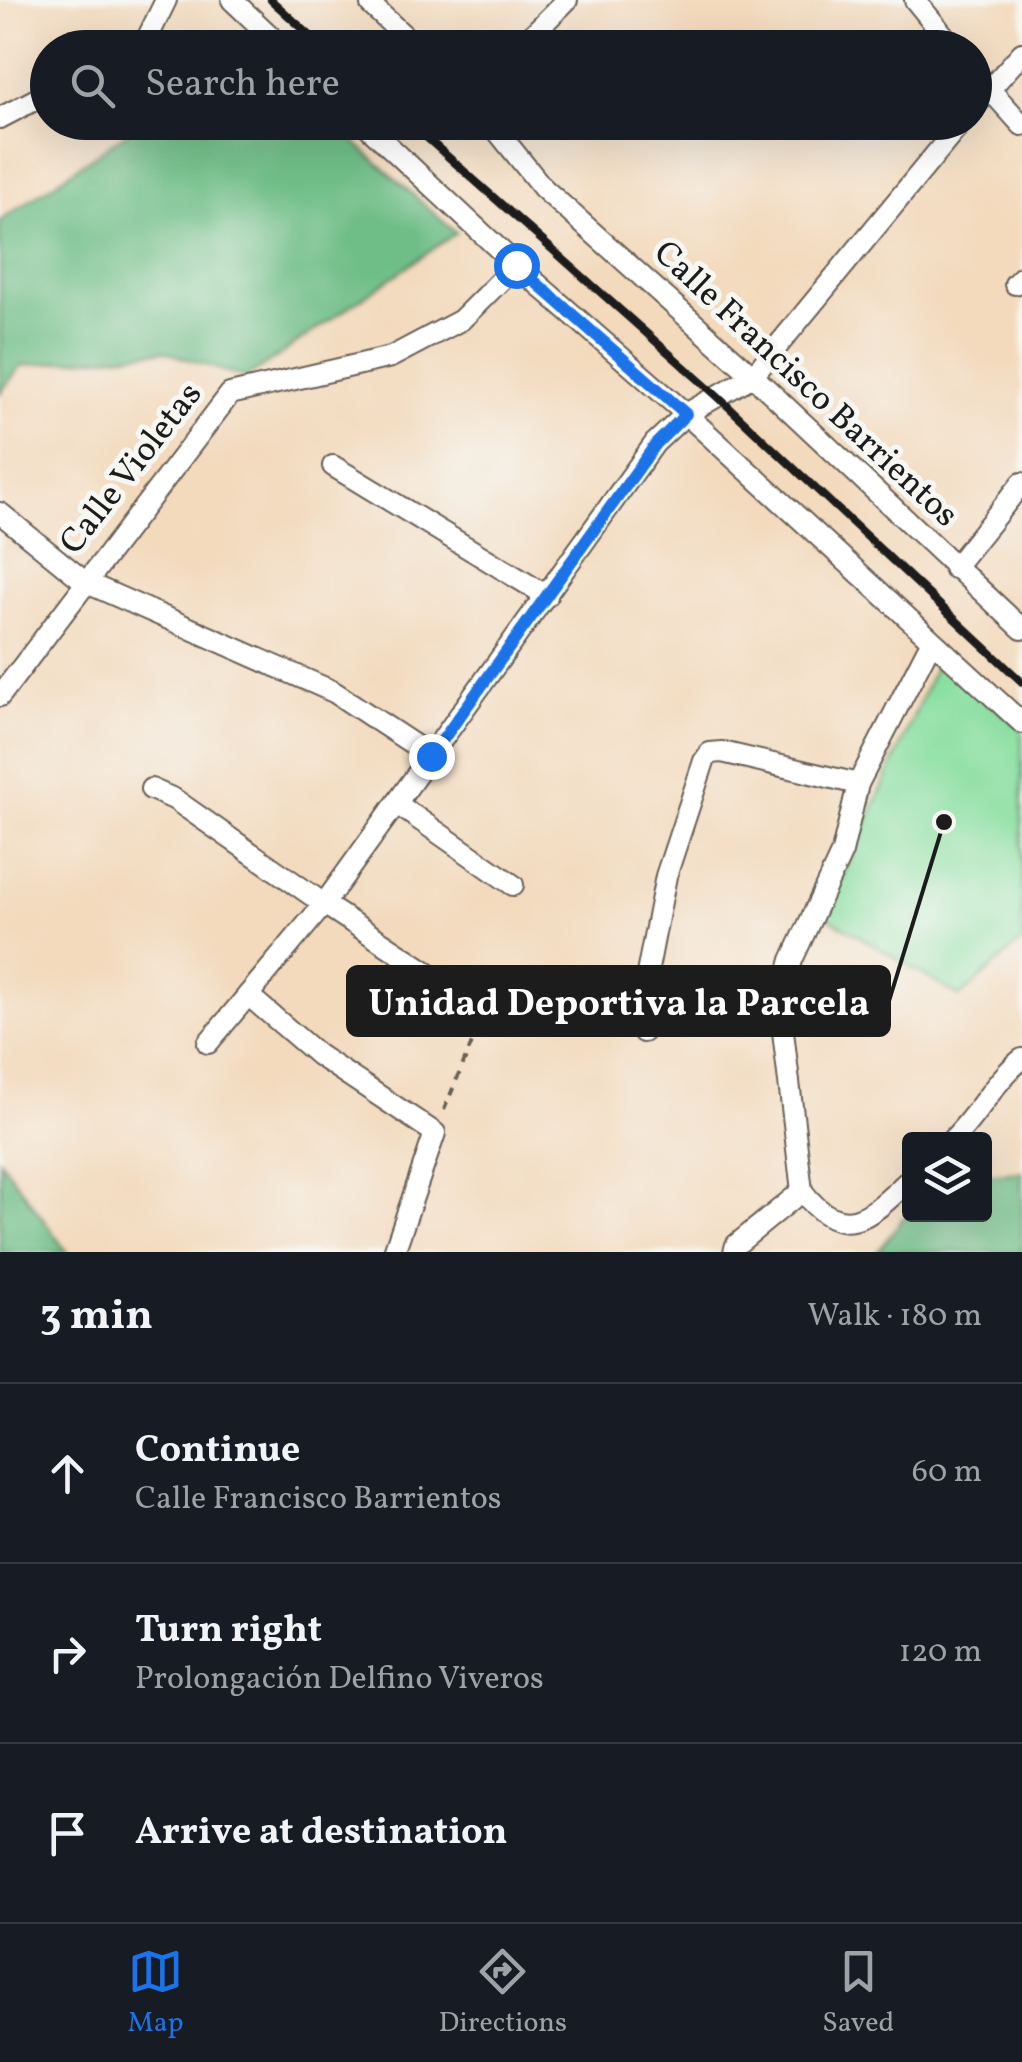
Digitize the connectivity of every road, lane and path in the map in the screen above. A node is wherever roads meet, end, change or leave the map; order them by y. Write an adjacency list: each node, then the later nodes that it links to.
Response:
1 (166, 0): 6 (street)
2 (232, 0): 7 (street)
3 (372, 0): 8 (street)
4 (567, 0): 9 (street)
5 (915, 0): 10 (street)
6 (151, 30)
7 (264, 30)
8 (398, 30)
9 (537, 30)
10 (939, 30)
11 (1022, 53): 12 (street)
12 (992, 86)
13 (992, 92): 16 (street)
14 (30, 103): 15 (street)
15 (0, 118)
16 (1022, 125)
17 (382, 140): 20 (street)
18 (504, 140): 21 (street, Calle Francisco Barrientos)
19 (947, 140): 21 (street)
20 (516, 265): 22 (street); 27 (street, Calle Violetas)
21 (753, 376): 22 (street); 26 (street, Calle Francisco Barrientos)
22 (686, 414): 28 (street); 30 (street)
23 (333, 466): 28 (street)
24 (1022, 483): 26 (street)
25 (0, 513): 27 (street)
26 (954, 568): 29 (street, Calle Francisco Barrientos)
27 (85, 582): 31 (street, Calle Violetas); 33 (street)
28 (547, 596): 33 (street)
29 (1022, 630)
30 (931, 642): 32 (street); 34 (street)
31 (0, 696)
32 (1022, 723)
33 (431, 756): 36 (street)
34 (858, 784): 41 (street); 47 (street)
35 (151, 789): 38 (street)
36 (397, 804): 37 (street); 38 (street)
37 (514, 885)
38 (324, 904): 39 (street); 40 (street)
39 (248, 995): 42 (street); 45 (street)
40 (485, 1010): 45 (path)
41 (643, 1032)
42 (208, 1043)
43 (1022, 1058): 44 (street)
44 (960, 1132)
45 (435, 1133): 48 (street)
46 (902, 1187): 47 (street)
47 (802, 1191): 49 (street)
48 (394, 1252)
49 (734, 1252)

